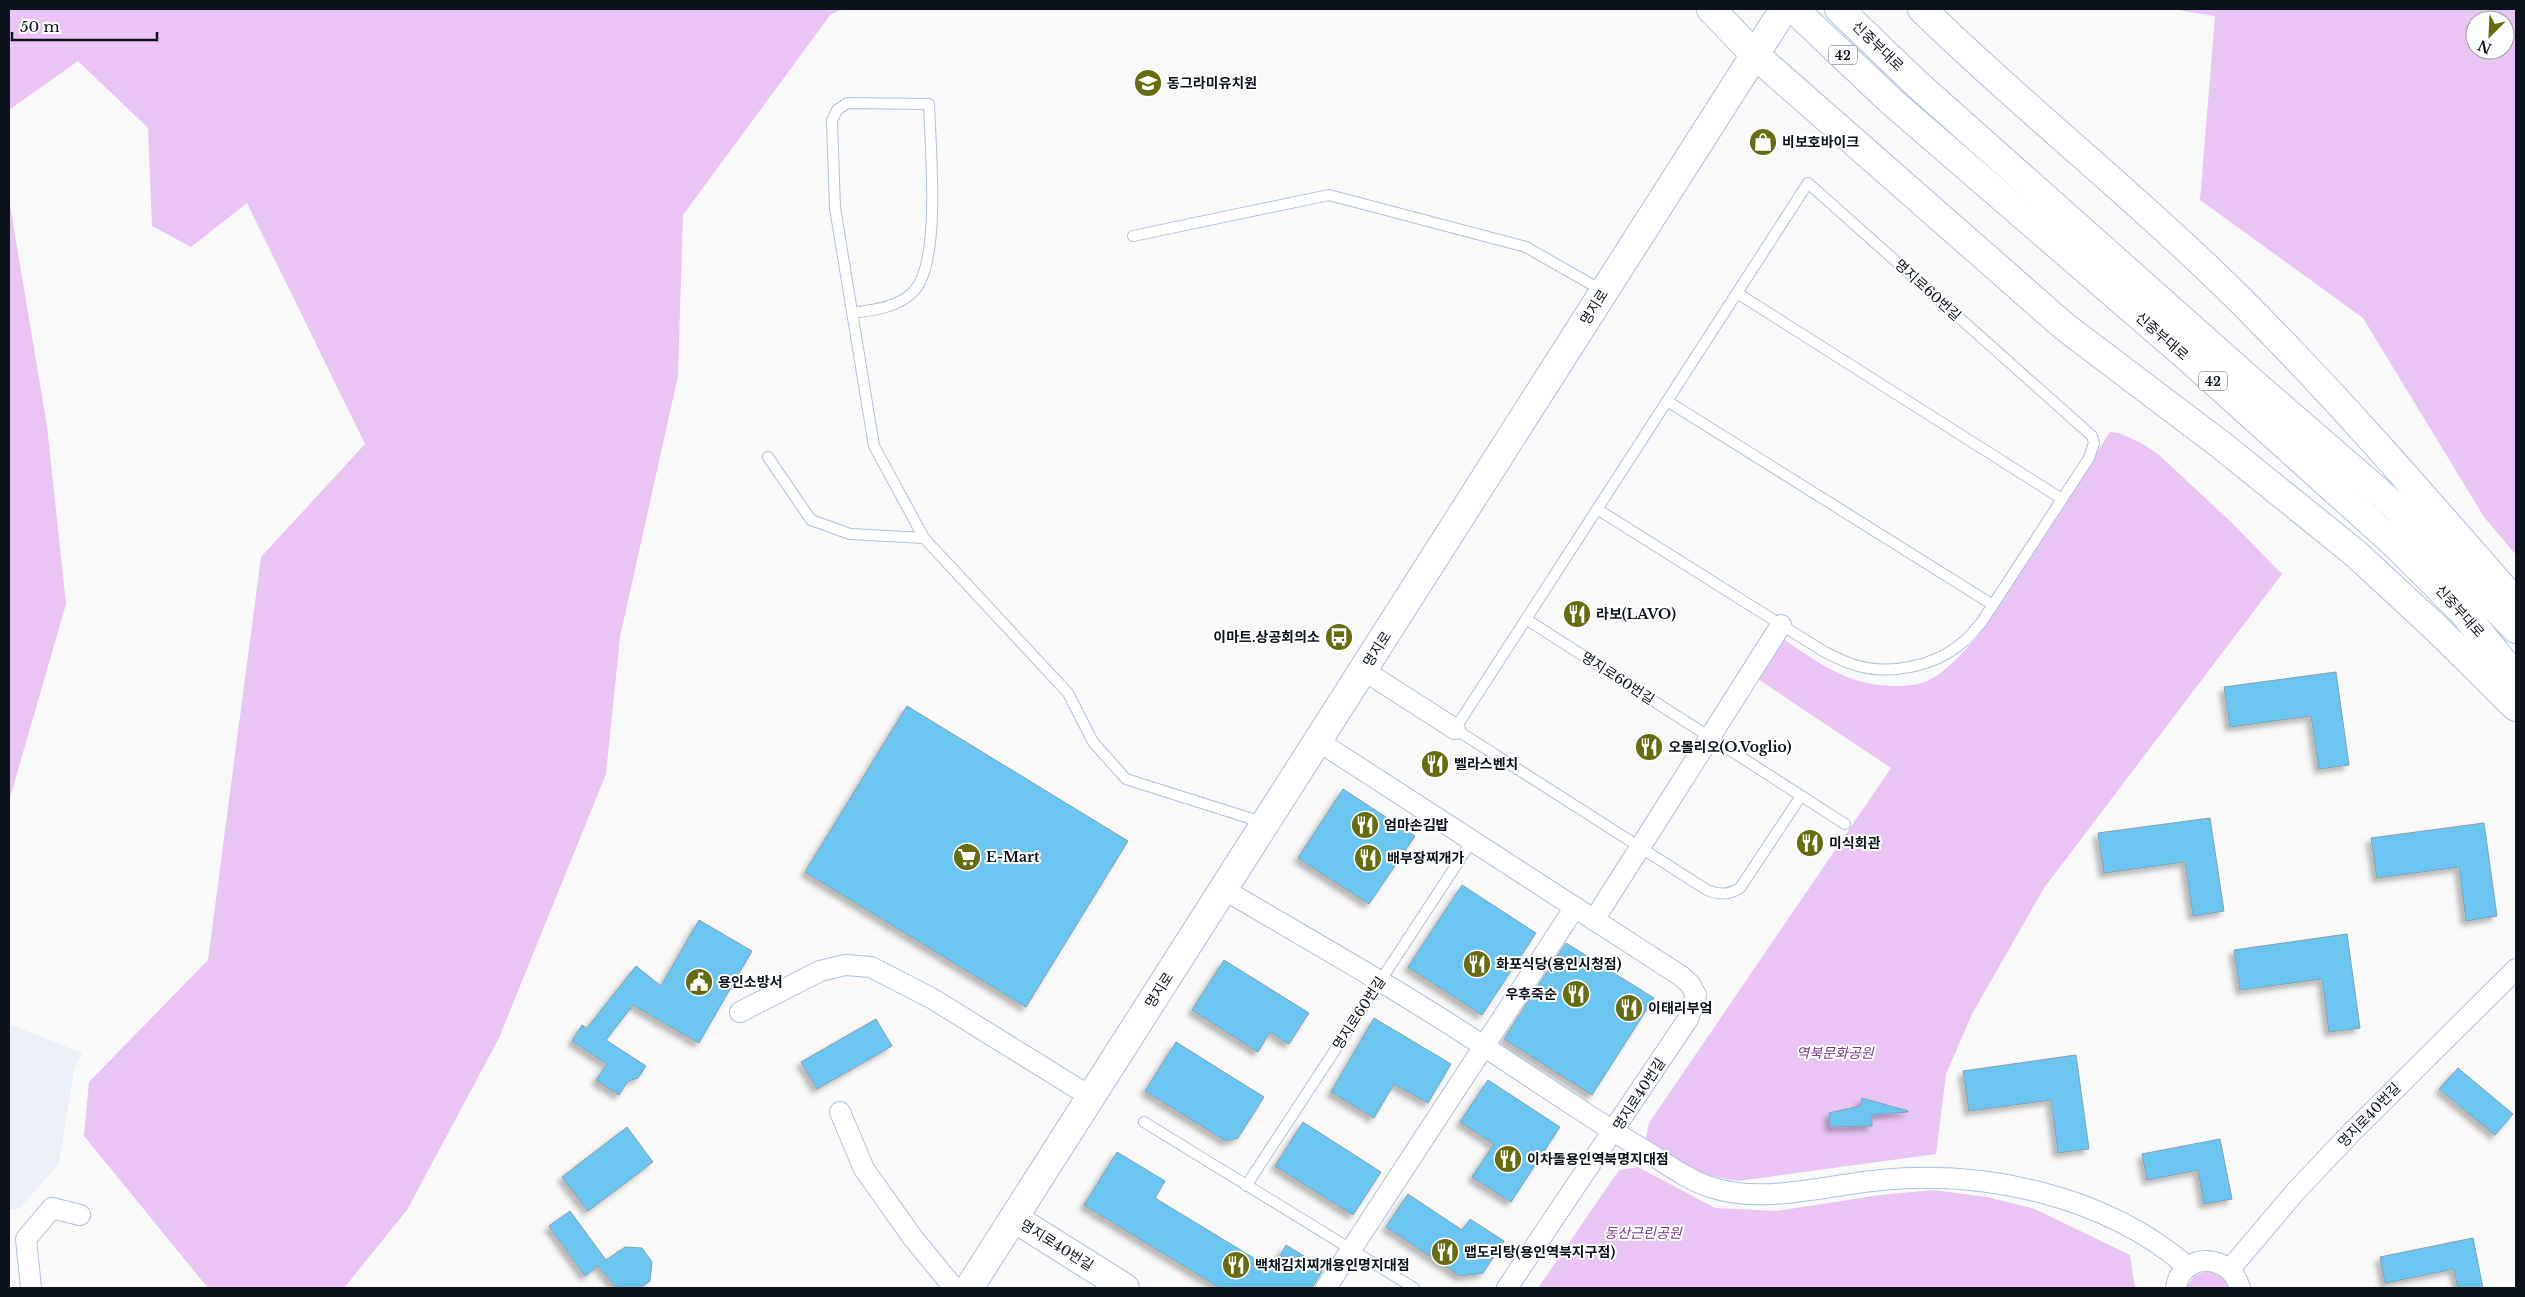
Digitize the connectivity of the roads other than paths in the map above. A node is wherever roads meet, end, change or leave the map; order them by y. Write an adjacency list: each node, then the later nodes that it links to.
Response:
1 (1711, 9): 6 (main road)
2 (1784, 9): 6 (main road, 명지로)
3 (1794, 9): 22 (main road, 신중부대로 / 42)
4 (1840, 9): 20 (main road, 신중부대로 / 42)
5 (1922, 9): 16 (main road)
6 (1754, 54): 8 (main road, 명지로); 23 (main road)
7 (1133, 236): 8 (lane)
8 (1604, 292): 21 (main road, 명지로)
9 (1737, 293): 11 (lane, 명지로60번길); 13 (lane); 13 (lane, 명지로60번길)
10 (852, 313): 10 (lane); 15 (lane)
11 (1667, 401): 14 (lane, 명지로60번길); 17 (lane)
12 (768, 457): 15 (lane)
13 (2062, 498): 17 (lane, 명지로60번길)
14 (1597, 509): 18 (lane, 명지로60번길); 19 (lane, 명지로60번길)
15 (924, 538): 28 (lane)
16 (2516, 603)
17 (1992, 605): 19 (lane, 명지로60번길)
18 (1526, 619): 24 (lane, 명지로60번길); 25 (lane, 명지로60번길)
19 (1781, 625): 25 (street)
20 (2516, 629)
21 (1363, 670): 24 (street); 26 (main road, 명지로)
22 (2516, 678)
23 (2516, 707)
24 (1455, 729): 31 (lane)
25 (1710, 738): 27 (lane, 명지로60번길); 31 (street)
26 (1318, 741): 28 (main road, 명지로); 30 (street)
27 (1801, 796): 29 (lane, 명지로60번길); 31 (lane)
28 (1266, 823): 32 (main road, 명지로)
29 (1845, 824)
30 (1472, 841): 33 (street); 36 (lane, 명지로60번길)
31 (1639, 848): 34 (street)
32 (1224, 889): 36 (street); 39 (main road, 명지로)
33 (1575, 907): 34 (street); 38 (street)
34 (1594, 920): 42 (street, 명지로40번길)
35 (2516, 969): 48 (street, 명지로40번길)
36 (1380, 981): 38 (street); 43 (lane, 명지로60번길)
37 (740, 1012): 39 (street)
38 (1484, 1046): 42 (street); 46 (street)
39 (1091, 1097): 45 (main road, 명지로)
40 (840, 1112): 50 (street)
41 (1144, 1122): 43 (lane)
42 (1614, 1132): 47 (street); 55 (street, 명지로40번길)
43 (1246, 1186): 46 (lane)
44 (80, 1216): 49 (street)
45 (1014, 1218): 51 (main road, 명지로); 52 (main road, 명지로40번길)
46 (1351, 1250): 53 (street); 54 (lane)
47 (2188, 1267): 48 (street); 56 (street)
48 (2230, 1270): 57 (street)
49 (31, 1288)
50 (954, 1288)
51 (969, 1288)
52 (1125, 1288)
53 (1326, 1288)
54 (1414, 1288)
55 (1507, 1288)
56 (2176, 1288)
57 (2240, 1288)

